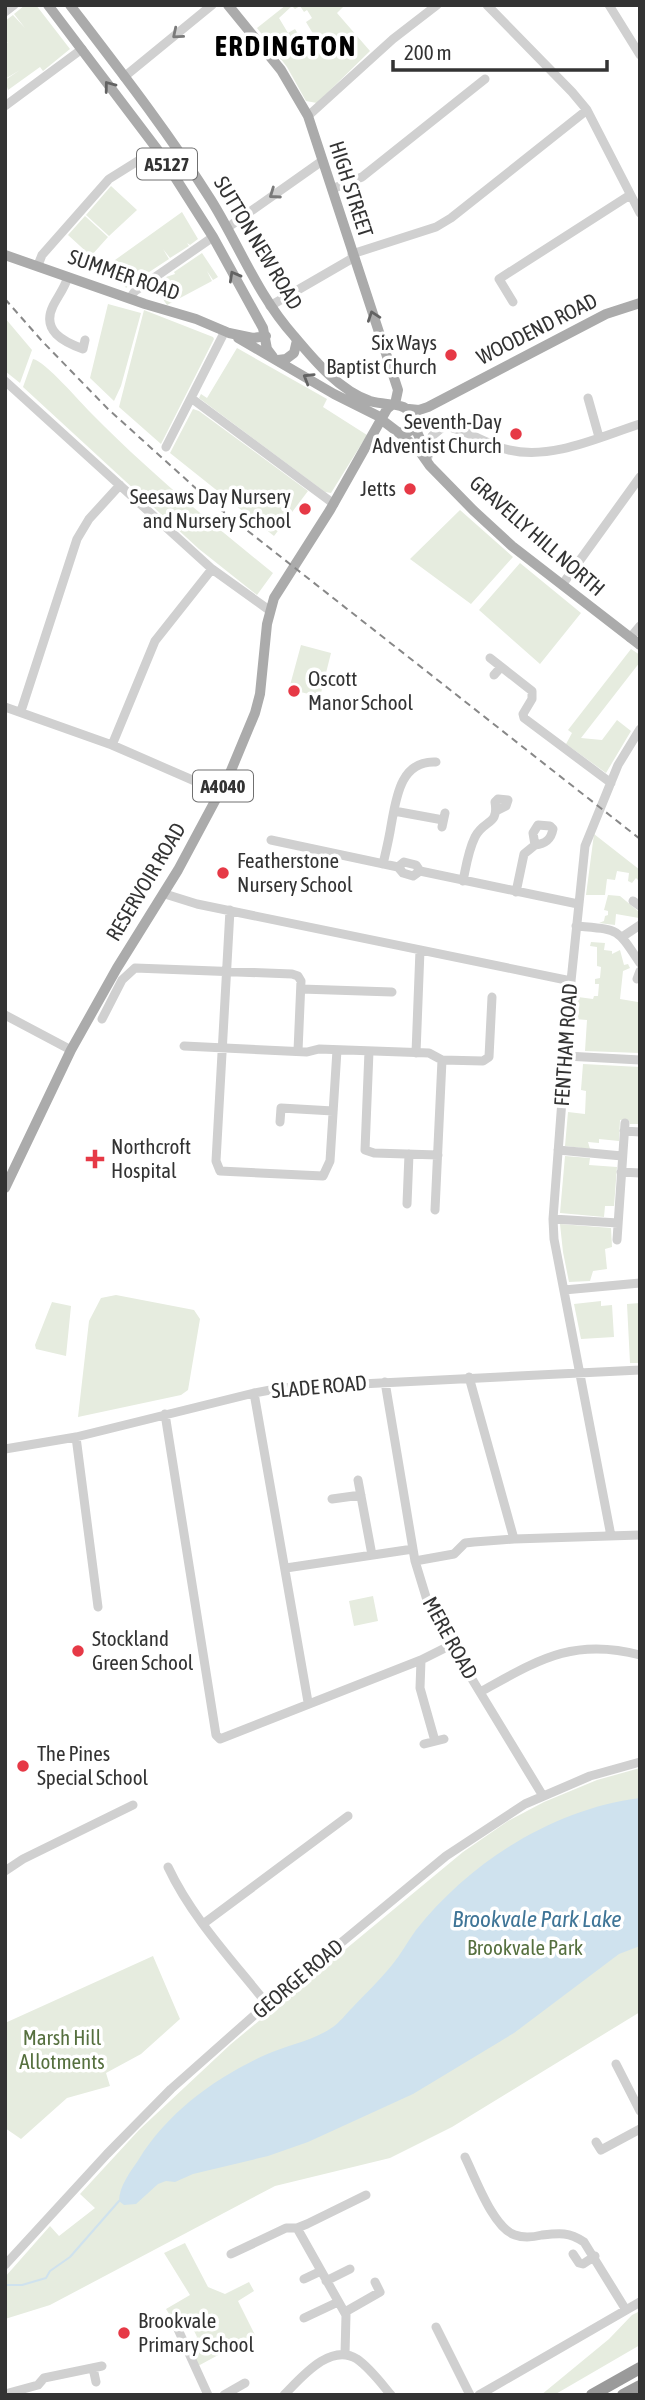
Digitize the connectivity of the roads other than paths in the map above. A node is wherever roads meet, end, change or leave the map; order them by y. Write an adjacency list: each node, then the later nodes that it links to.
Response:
1 (14, 5): 9 (street)
2 (48, 5): 10 (main road, SUTTON NEW ROAD / A5127)
3 (70, 5): 12 (main road, SUTTON NEW ROAD / A5127)
4 (212, 5): 12 (street, one-way to 12)
5 (228, 5): 16 (main road, HIGH STREET)
6 (436, 5): 16 (street)
7 (487, 5): 15 (street)
8 (609, 5): 11 (street)
9 (5, 12)
10 (82, 49): 14 (street); 17 (main road, SUTTON NEW ROAD / A5127, one-way to 10)
11 (640, 55)
12 (124, 77): 22 (main road, SUTTON NEW ROAD / A5127)
13 (485, 79): 19 (street)
14 (5, 106)
15 (587, 110): 20 (street); 25 (street)
16 (307, 116): 18 (main road, HIGH STREET)
17 (157, 149): 23 (main road, SUTTON NEW ROAD / A5127); 26 (street)
18 (321, 161): 19 (main road, HIGH STREET); 22 (street, one-way to 22)
19 (332, 189): 25 (main road, HIGH STREET)
20 (631, 195): 21 (street); 29 (street)
21 (640, 213)
22 (227, 228): 31 (main road, SUTTON NEW ROAD / A5127)
23 (213, 237): 28 (street); 34 (main road, SUTTON NEW ROAD / A5127, one-way to 23)
24 (5, 255): 26 (main road, SUMMER ROAD)
25 (353, 256): 31 (street); 42 (main road, HIGH STREET, one-way to 25)
26 (37, 265): 27 (main road, SUMMER ROAD)
27 (68, 277): 28 (main road, SUMMER ROAD); 35 (street)
28 (130, 298): 33 (main road, SUMMER ROAD)
29 (513, 302)
30 (640, 303): 39 (main road, WOODEND ROAD)
31 (270, 306): 32 (main road, SUTTON NEW ROAD / A5127)
32 (288, 330): 34 (main road); 36 (main road, A5127)
33 (227, 332): 34 (main road, SUMMER ROAD); 37 (main road, SUMMER ROAD); 40 (street)
34 (266, 336): 37 (main road, SUTTON NEW ROAD / A5127)
35 (85, 340)
36 (297, 340): 37 (main road); 42 (main road, A5127)
37 (275, 358): 44 (main road, SUMMER ROAD, one-way to 37)
38 (5, 381): 54 (street)
39 (454, 394): 43 (main road, WOODEND ROAD); 45 (main road, WOODEND ROAD)
40 (191, 398): 50 (street); 55 (street)
41 (591, 399): 48 (street)
42 (394, 404): 43 (main road); 44 (main road)
43 (408, 410): 45 (main road)
44 (382, 419): 47 (main road); 49 (main road, RESERVOIR ROAD / A4040)
45 (414, 423): 47 (main road); 51 (main road, GRAVELLY HILL NORTH)
46 (640, 424): 48 (street)
47 (398, 432): 49 (main road); 53 (main road, GRAVELLY HILL NORTH)
48 (599, 437): 51 (street)
49 (370, 441): 55 (main road, RESERVOIR ROAD / A4040)
50 (166, 447)
51 (428, 457): 53 (main road, GRAVELLY HILL NORTH)
52 (640, 477): 57 (street)
53 (444, 480): 57 (main road, GRAVELLY HILL NORTH)
54 (120, 485): 56 (street); 65 (street)
55 (334, 503): 58 (main road, RESERVOIR ROAD / A4040)
56 (212, 569): 58 (street); 67 (street)
57 (562, 585): 60 (main road, GRAVELLY HILL NORTH)
58 (270, 610): 70 (main road, RESERVOIR ROAD / A4040)
59 (640, 625): 60 (street)
60 (635, 642)
61 (490, 658): 62 (street)
62 (501, 667): 63 (street); 69 (street)
63 (494, 675)
64 (5, 707): 65 (street)
65 (21, 711): 67 (street)
66 (640, 729): 69 (street, FENTHAM ROAD)
67 (112, 745): 70 (street)
68 (429, 759): 72 (street)
69 (609, 786): 80 (street, FENTHAM ROAD)
70 (220, 792): 79 (main road, RESERVOIR ROAD / A4040)
71 (498, 810): 77 (street)
72 (394, 811): 73 (street); 76 (street)
73 (443, 820)
74 (271, 840): 76 (street)
75 (535, 845): 78 (street)
76 (383, 864): 77 (street)
77 (463, 881): 78 (street)
78 (516, 891): 80 (street)
79 (165, 894): 81 (street); 98 (main road, RESERVOIR ROAD / A4040)
80 (578, 904): 83 (street, FENTHAM ROAD)
81 (230, 909): 85 (street); 87 (street)
82 (640, 925): 84 (street)
83 (576, 926): 84 (street); 88 (street, FENTHAM ROAD)
84 (622, 937): 86 (street)
85 (420, 950): 88 (street); 102 (street)
86 (640, 963)
87 (228, 971): 89 (street); 95 (street); 97 (street)
88 (571, 981): 103 (street, FENTHAM ROAD)
89 (301, 989): 90 (street); 100 (street)
90 (392, 992)
91 (492, 997): 94 (street)
92 (5, 1015): 98 (street)
93 (482, 1016): 94 (street)
94 (493, 1017): 104 (street)
95 (102, 1019)
96 (184, 1046): 97 (street)
97 (223, 1048): 100 (street); 106 (street)
98 (71, 1050): 115 (main road, RESERVOIR ROAD / A4040)
99 (337, 1050): 100 (street); 101 (street); 106 (street)
100 (298, 1051)
101 (369, 1051): 102 (street); 110 (street)
102 (416, 1053): 104 (street)
103 (566, 1056): 105 (street); 109 (street, FENTHAM ROAD)
104 (442, 1060): 111 (street)
105 (640, 1060)
106 (333, 1111): 107 (street)
107 (280, 1122)
108 (640, 1132): 112 (street)
109 (558, 1150): 112 (street); 118 (street, FENTHAM ROAD)
110 (409, 1154): 111 (street); 116 (street)
111 (438, 1155): 117 (street)
112 (622, 1156): 113 (street)
113 (621, 1172): 114 (street); 119 (street)
114 (640, 1173)
115 (5, 1188)
116 (407, 1204)
117 (435, 1210)
118 (553, 1219): 119 (street); 122 (street, FENTHAM ROAD)
119 (618, 1223): 120 (street)
120 (617, 1240)
121 (640, 1283): 122 (street)
122 (564, 1290): 124 (street, FENTHAM ROAD)
123 (640, 1370): 124 (street, SLADE ROAD)
124 (581, 1371): 125 (street, SLADE ROAD); 135 (street, FENTHAM ROAD)
125 (469, 1377): 126 (street, SLADE ROAD); 136 (street)
126 (385, 1381): 127 (street, SLADE ROAD); 137 (street, MERE ROAD)
127 (254, 1393): 128 (street, SLADE ROAD); 140 (street)
128 (165, 1414): 129 (street, SLADE ROAD); 146 (street)
129 (76, 1437): 130 (street, SLADE ROAD); 141 (street)
130 (5, 1449)
131 (358, 1480): 132 (street)
132 (361, 1494): 133 (street); 138 (street)
133 (332, 1499)
134 (640, 1535): 135 (street)
135 (611, 1536): 136 (street)
136 (514, 1539): 139 (street)
137 (413, 1549): 138 (street); 139 (street, MERE ROAD)
138 (372, 1555): 140 (street)
139 (415, 1561): 142 (street, MERE ROAD)
140 (286, 1569): 146 (street)
141 (98, 1607)
142 (451, 1646): 144 (street); 145 (street, MERE ROAD)
143 (640, 1655): 145 (street)
144 (421, 1660): 146 (street); 147 (street)
145 (480, 1692): 149 (street, MERE ROAD)
146 (309, 1702)
147 (424, 1744)
148 (640, 1762): 149 (street, GEORGE ROAD)
149 (543, 1796): 155 (street, GEORGE ROAD)
150 (133, 1805): 153 (street)
151 (348, 1816): 154 (street)
152 (168, 1867): 154 (street)
153 (5, 1871)
154 (203, 1924): 155 (street)
155 (267, 2004): 166 (street, GEORGE ROAD)
156 (616, 2064): 157 (street)
157 (640, 2111)
158 (640, 2129): 159 (street)
159 (596, 2142)
160 (465, 2157): 165 (street)
161 (366, 2195): 162 (street)
162 (297, 2228): 163 (street); 168 (street)
163 (231, 2254)
164 (573, 2254): 165 (street)
165 (595, 2256): 174 (street)
166 (5, 2265)
167 (350, 2269): 170 (street)
168 (321, 2271): 169 (street); 170 (street)
169 (304, 2279)
170 (326, 2281): 172 (street)
171 (376, 2283): 175 (street)
172 (338, 2302): 175 (street); 176 (street)
173 (640, 2302): 174 (street)
174 (626, 2310): 190 (street)
175 (345, 2312): 179 (street)
176 (304, 2318)
177 (176, 2325): 185 (street)
178 (436, 2327): 189 (street)
179 (345, 2354): 187 (street); 188 (street)
180 (640, 2368): 191 (highway)
181 (96, 2382): 184 (street)
182 (245, 2383): 186 (street)
183 (640, 2386): 192 (highway)
184 (5, 2394)
185 (208, 2395)
186 (224, 2395)
187 (284, 2395)
188 (391, 2395)
189 (470, 2395)
190 (479, 2395)
191 (592, 2395)
192 (623, 2395)

